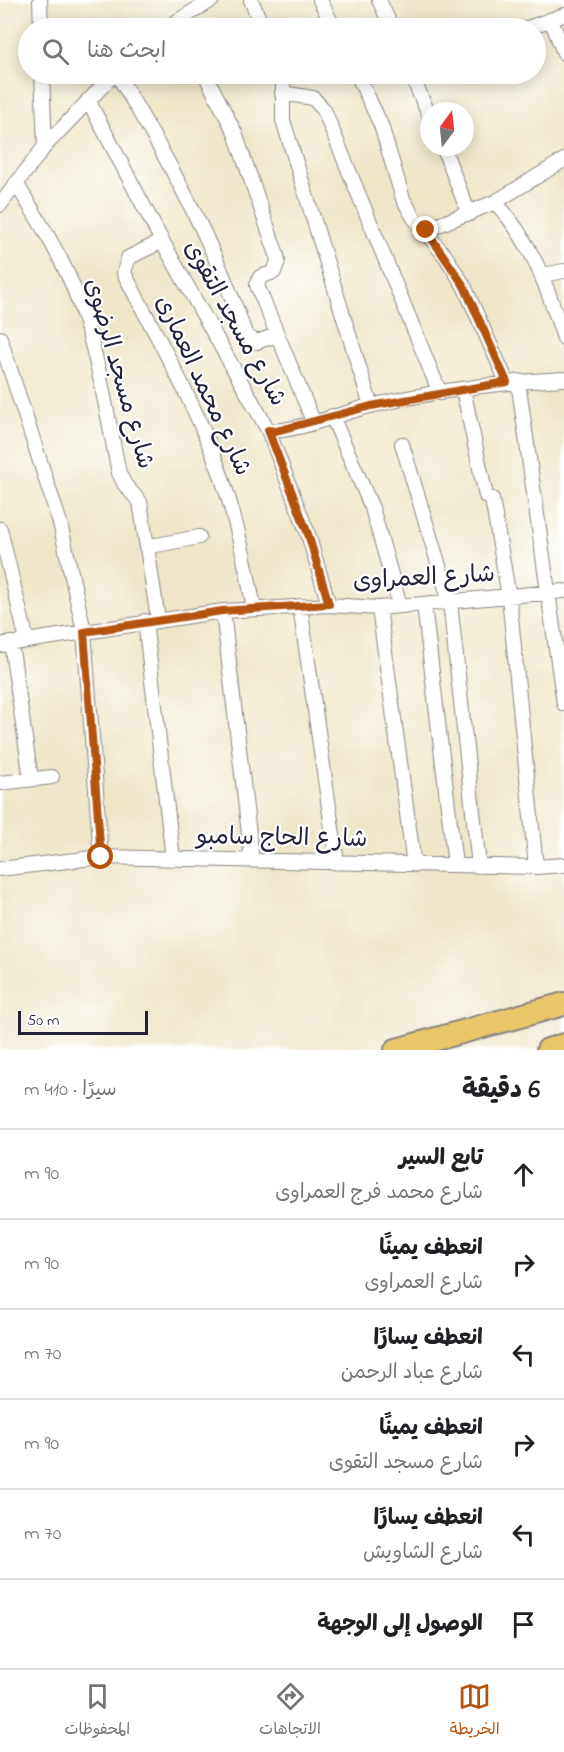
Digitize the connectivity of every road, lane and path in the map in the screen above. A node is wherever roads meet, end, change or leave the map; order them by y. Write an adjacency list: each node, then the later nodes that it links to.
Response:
1 (39, 0): 7 (street)
2 (212, 0): 8 (street)
3 (250, 0): 9 (street)
4 (320, 0): 10 (street)
5 (379, 0): 11 (street)
6 (558, 17): 12 (street)
7 (40, 18)
8 (186, 18)
9 (258, 18)
10 (329, 18)
11 (387, 18)
12 (564, 53)
13 (42, 84): 23 (street)
14 (105, 84): 21 (street)
15 (122, 84): 34 (street)
16 (211, 84): 34 (street)
17 (282, 84): 20 (street)
18 (362, 84): 30 (street)
19 (415, 84): 22 (street)
20 (282, 93): 40 (street); 41 (street)
21 (88, 100): 23 (street); 31 (street, شارع مسجد التقوى)
22 (423, 102)
23 (45, 146): 26 (street)
24 (446, 156): 29 (street)
25 (564, 160): 27 (street)
26 (16, 183): 28 (street); 48 (street, شارع مسجد الرضوى)
27 (495, 202): 29 (street); 33 (street)
28 (0, 205)
29 (469, 214): 30 (street)
30 (426, 230): 38 (street)
31 (162, 241): 44 (street, شارع مسجد التقوى); 58 (street, شارع محمد العمارى)
32 (564, 271): 33 (street)
33 (543, 275): 36 (street)
34 (276, 335): 43 (street)
35 (0, 338): 61 (street)
36 (564, 338)
37 (564, 379): 38 (street, شارع مسجد التقوى)
38 (513, 381): 39 (street, شارع مسجد التقوى); 50 (street)
39 (463, 389): 40 (street, شارع مسجد التقوى); 51 (street)
40 (440, 393): 41 (street, شارع مسجد التقوى)
41 (371, 406): 42 (street, شارع مسجد التقوى)
42 (332, 416): 43 (street, شارع مسجد التقوى); 56 (street)
43 (313, 422): 44 (street, شارع مسجد التقوى)
44 (268, 430): 53 (street)
45 (402, 444): 52 (street)
46 (0, 529): 62 (street)
47 (199, 537): 48 (street)
48 (146, 547): 60 (street, شارع مسجد الرضوى)
49 (564, 591): 50 (street, شارع العمراوى)
50 (549, 593): 51 (street, شارع العمراوى); 64 (street)
51 (509, 597): 52 (street, شارع العمراوى); 76 (street)
52 (450, 602): 54 (street, شارع العمراوى); 75 (street)
53 (329, 604): 55 (street, شارع العمراوى); 57 (street, شارع العمراوى)
54 (423, 605): 56 (street, شارع العمراوى); 74 (street)
55 (300, 606): 58 (street, شارع العمراوى); 71 (street)
56 (400, 606): 57 (street, شارع العمراوى)
57 (379, 608): 72 (street)
58 (254, 609): 59 (street, شارع العمراوى)
59 (222, 611): 60 (street, شارع العمراوى); 70 (street)
60 (152, 620): 61 (street, شارع العمراوى); 69 (street, شارع مسجد الرضوى)
61 (84, 632): 62 (street, شارع العمراوى); 68 (street)
62 (27, 641): 63 (street, شارع العمراوى)
63 (6, 644): 66 (street)
64 (564, 704)
65 (52, 777): 66 (street)
66 (31, 779): 67 (street)
67 (0, 783)
68 (101, 857): 69 (street, شارع الحاج سامبو); 77 (street, شارع الحاج سامبو)
69 (173, 859): 70 (street, شارع الحاج سامبو)
70 (252, 861): 71 (street, شارع الحاج سامبو)
71 (337, 863): 72 (street, شارع الحاج سامبو)
72 (414, 865): 74 (street, شارع الحاج سامبو)
73 (564, 865): 76 (street, شارع الحاج سامبو)
74 (455, 866): 75 (street, شارع الحاج سامبو)
75 (479, 866): 76 (street, شارع الحاج سامبو)
76 (536, 867)
77 (0, 869)
78 (564, 1004): 80 (main road)
79 (564, 1045): 81 (main road)
80 (396, 1050)
81 (548, 1050)

